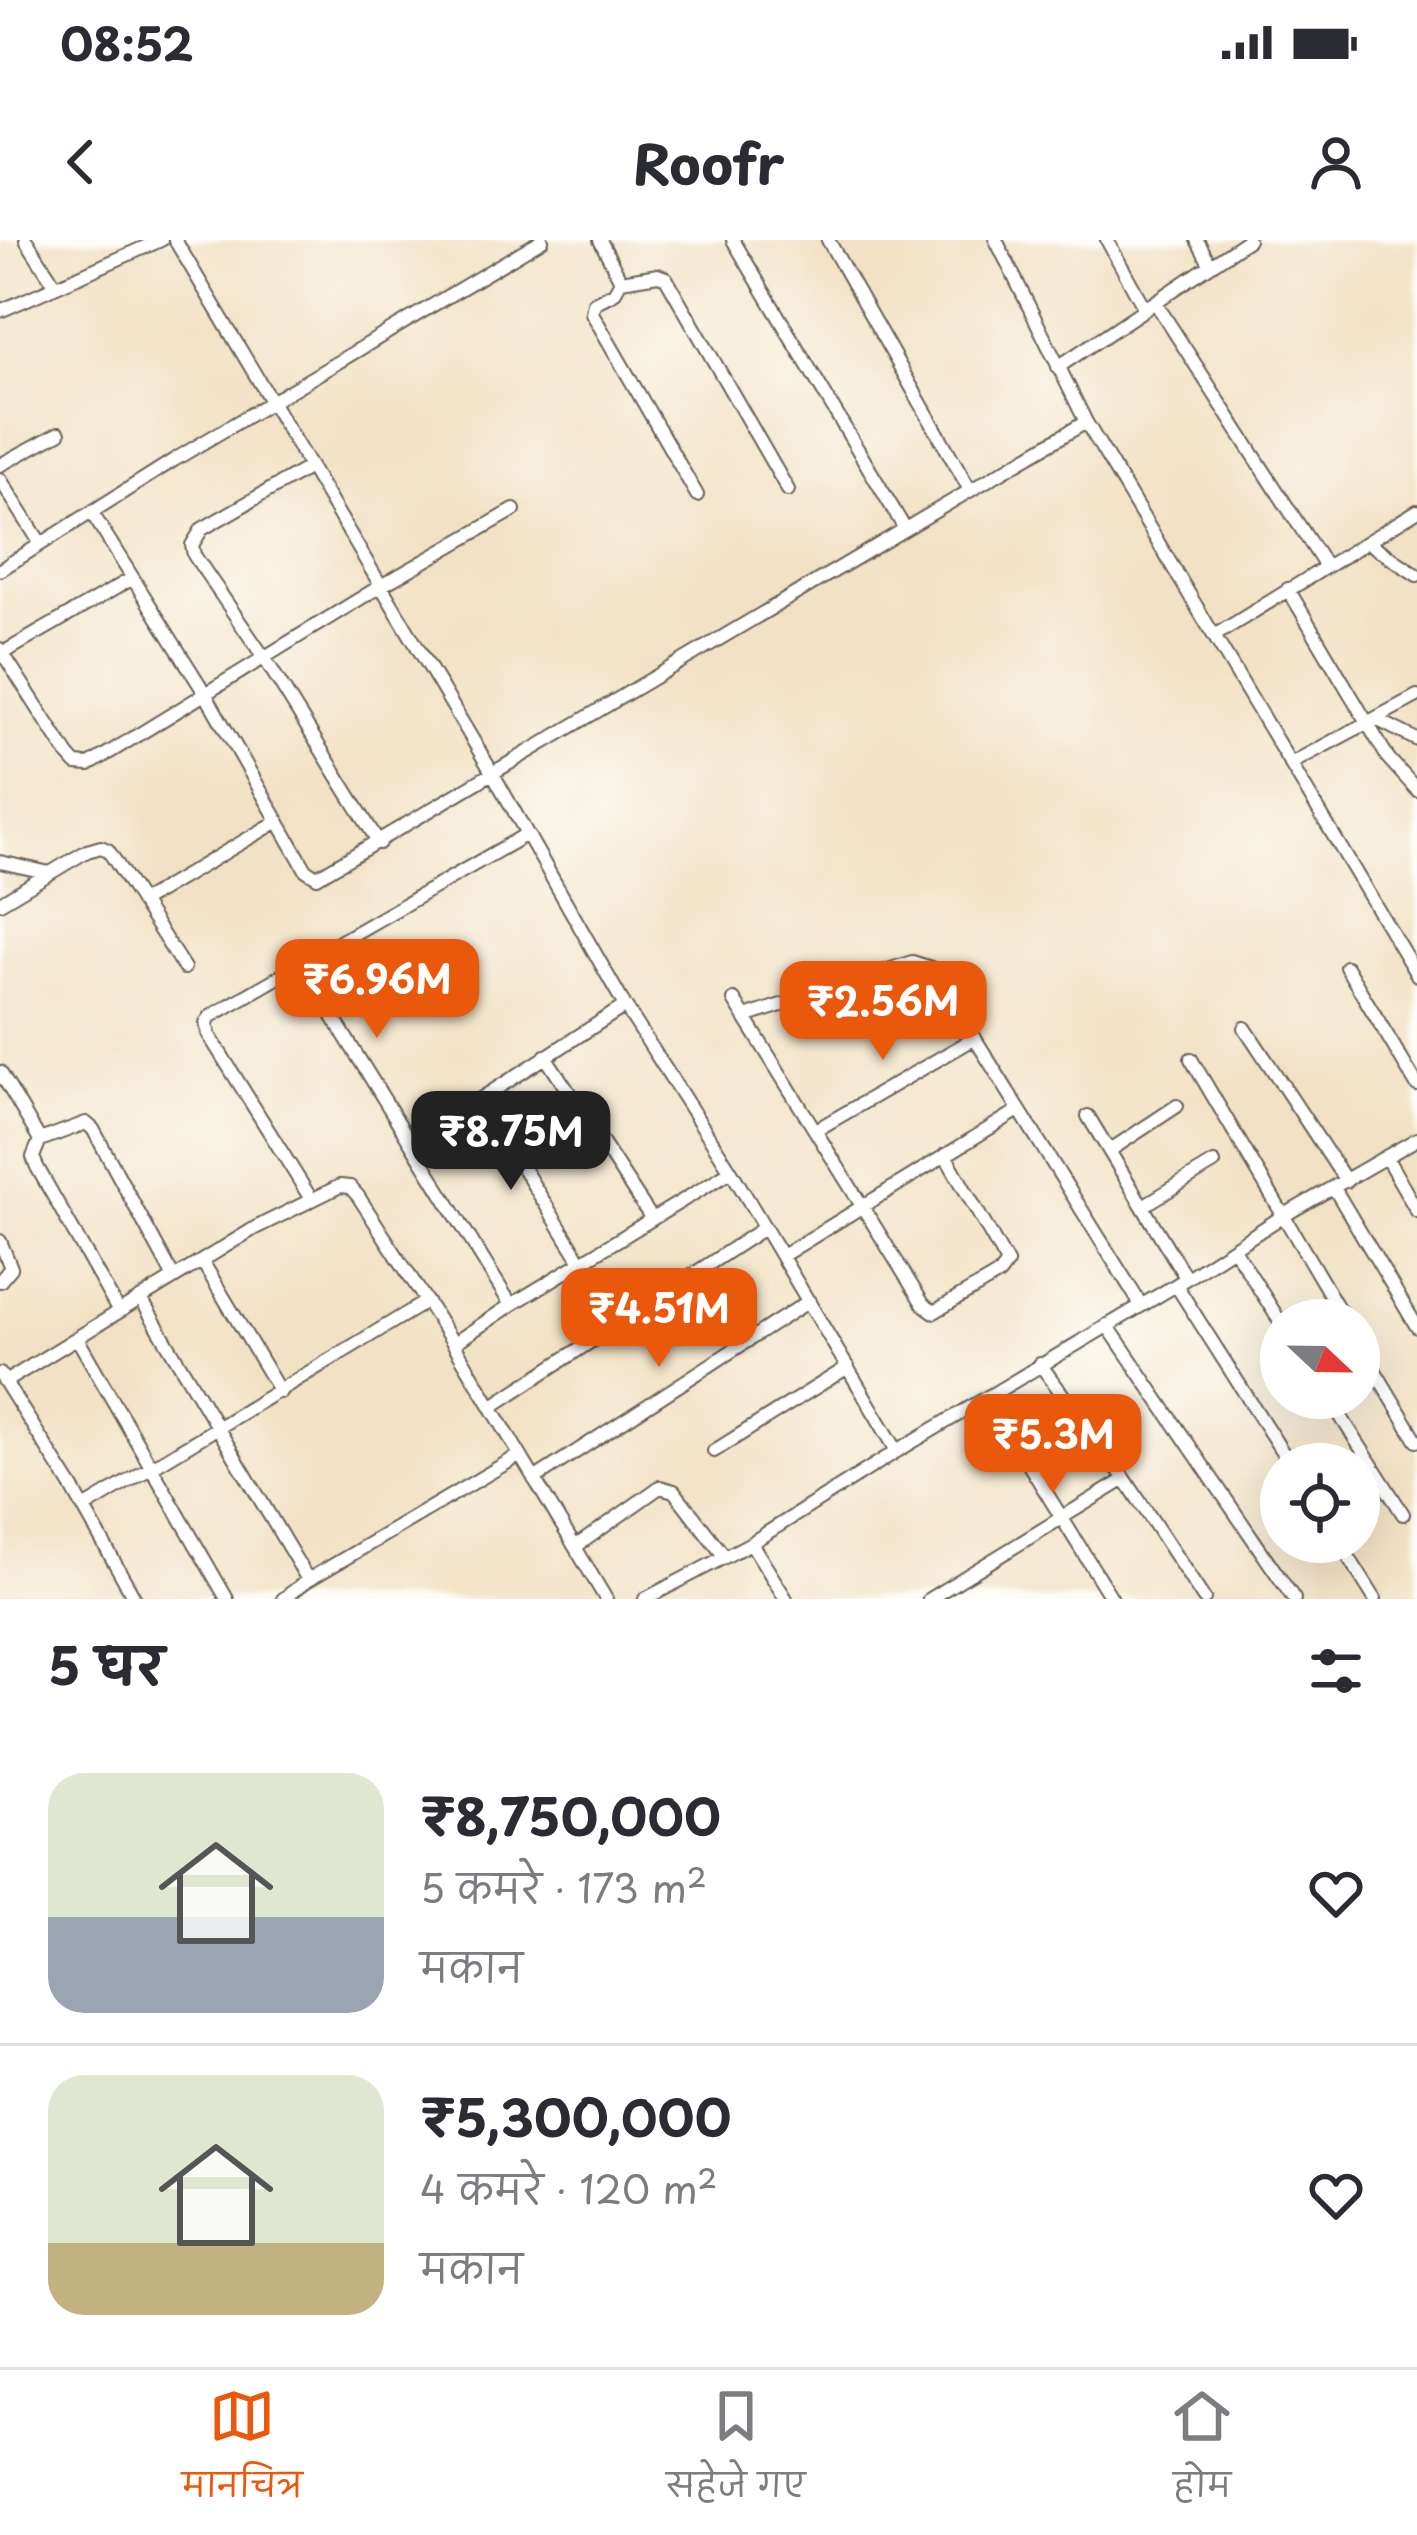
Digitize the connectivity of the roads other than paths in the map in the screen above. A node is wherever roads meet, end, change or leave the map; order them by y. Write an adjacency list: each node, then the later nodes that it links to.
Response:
1 (26, 240): 14 (street)
2 (161, 240): 14 (street)
3 (175, 240): 18 (street)
4 (542, 240): 18 (street)
5 (600, 240): 13 (street)
6 (734, 240): 30 (street)
7 (827, 240): 25 (street)
8 (996, 240): 17 (street)
9 (1107, 240): 15 (street)
10 (1197, 240): 12 (street)
11 (1248, 240): 12 (street)
12 (1210, 264): 15 (street)
13 (621, 281): 24 (street); 26 (street)
14 (56, 286): 16 (street)
15 (1150, 305): 17 (street); 33 (street)
16 (0, 311)
17 (1058, 368): 19 (street)
18 (269, 403): 22 (street); 29 (street)
19 (1086, 422): 25 (street); 39 (street)
20 (59, 433): 21 (street)
21 (0, 465)
22 (308, 467): 37 (street); 41 (street)
23 (0, 479): 32 (street)
24 (788, 490)
25 (970, 490): 30 (street)
26 (697, 495)
27 (514, 510): 37 (street)
28 (1417, 511): 31 (street)
29 (92, 513): 32 (street); 36 (street)
30 (905, 530): 47 (street)
31 (1369, 543): 33 (street); 35 (street)
32 (41, 544): 34 (street)
33 (1326, 567): 38 (street)
34 (0, 570)
35 (1417, 575)
36 (133, 578): 40 (street); 42 (street)
37 (379, 586): 41 (street); 47 (street)
38 (1288, 589): 39 (street); 44 (street)
39 (1214, 636): 46 (street)
40 (1, 651): 42 (street)
41 (266, 659): 42 (street); 51 (street)
42 (206, 695): 49 (street)
43 (1417, 696): 44 (street)
44 (1373, 723): 45 (street); 46 (street); 48 (street)
45 (1417, 740)
46 (1292, 763): 59 (street)
47 (493, 774): 50 (street); 51 (street)
48 (1417, 790)
49 (278, 820): 51 (street); 54 (street)
50 (527, 834): 56 (street); 61 (street)
51 (379, 843)
52 (0, 862): 53 (street)
53 (50, 873): 54 (street); 55 (street)
54 (141, 902): 58 (street)
55 (0, 903)
56 (302, 965): 76 (street); 83 (street)
57 (1346, 967): 68 (street)
58 (184, 968)
59 (1417, 975)
60 (734, 1000): 62 (street)
61 (625, 1006): 65 (street); 81 (street)
62 (745, 1017): 64 (street); 73 (street)
63 (1245, 1028): 82 (street)
64 (975, 1038): 71 (street); 73 (street)
65 (545, 1056): 69 (street); 88 (street)
66 (1191, 1059): 87 (street)
67 (0, 1072): 75 (street)
68 (1417, 1085)
69 (480, 1099): 76 (street); 94 (street)
70 (1177, 1106): 77 (street)
71 (1019, 1110): 78 (street); 104 (street)
72 (1088, 1116): 77 (street)
73 (816, 1130): 84 (street)
74 (1417, 1139): 79 (street)
75 (40, 1140): 95 (street); 105 (street)
76 (412, 1142): 103 (street)
77 (1109, 1151): 85 (street)
78 (945, 1155): 84 (street); 84 (street)
79 (1386, 1157): 82 (street); 86 (street)
80 (1214, 1163): 85 (street)
81 (730, 1171): 88 (street); 89 (street)
82 (1340, 1184): 87 (street); 107 (street)
83 (311, 1199): 93 (street); 102 (street)
84 (862, 1204): 92 (street)
85 (1143, 1206): 97 (street)
86 (1417, 1211)
87 (1283, 1216): 91 (street); 100 (street)
88 (652, 1219): 94 (street)
89 (764, 1228): 92 (street); 116 (street)
90 (0, 1241): 96 (street)
91 (1234, 1249): 97 (street); 99 (street)
92 (782, 1256): 101 (street)
93 (202, 1261): 95 (street); 114 (street)
94 (582, 1263): 103 (street)
95 (174, 1278): 98 (street)
96 (0, 1281)
97 (1181, 1281): 104 (street); 120 (street)
98 (141, 1299): 105 (street); 118 (street)
99 (1266, 1299)
100 (1332, 1299)
101 (809, 1301): 111 (street); 125 (street)
102 (424, 1303): 109 (street); 114 (street)
103 (511, 1305): 109 (street)
104 (1141, 1305): 106 (street)
105 (119, 1312): 108 (street)
106 (1107, 1325): 110 (street); 144 (street)
107 (1417, 1327)
108 (76, 1338): 112 (street); 124 (street)
109 (452, 1341): 116 (street)
110 (1040, 1364): 115 (street); 126 (street)
111 (848, 1367): 121 (street); 122 (street)
112 (3, 1378): 127 (street)
113 (1380, 1379): 119 (street)
114 (280, 1392): 118 (street)
115 (987, 1397): 122 (street); 129 (street)
116 (491, 1407): 123 (street)
117 (1342, 1419): 128 (street)
118 (218, 1430): 124 (street); 134 (street)
119 (1417, 1441)
120 (1277, 1443)
121 (714, 1451)
122 (897, 1451): 130 (street)
123 (520, 1455): 125 (street); 134 (street)
124 (153, 1468): 127 (street); 136 (street)
125 (535, 1479): 131 (street)
126 (1124, 1479): 129 (street); 143 (street)
127 (84, 1508): 135 (street)
128 (1403, 1514)
129 (1063, 1518): 141 (street); 142 (street)
130 (751, 1543): 132 (street); 140 (street)
131 (575, 1547): 132 (street); 138 (street)
132 (724, 1557): 139 (street)
133 (1352, 1563): 145 (street)
134 (308, 1580): 137 (street)
135 (135, 1599)
136 (227, 1599)
137 (283, 1599)
138 (606, 1599)
139 (645, 1599)
140 (786, 1599)
141 (929, 1599)
142 (1112, 1599)
143 (1204, 1599)
144 (1294, 1599)
145 (1375, 1599)

